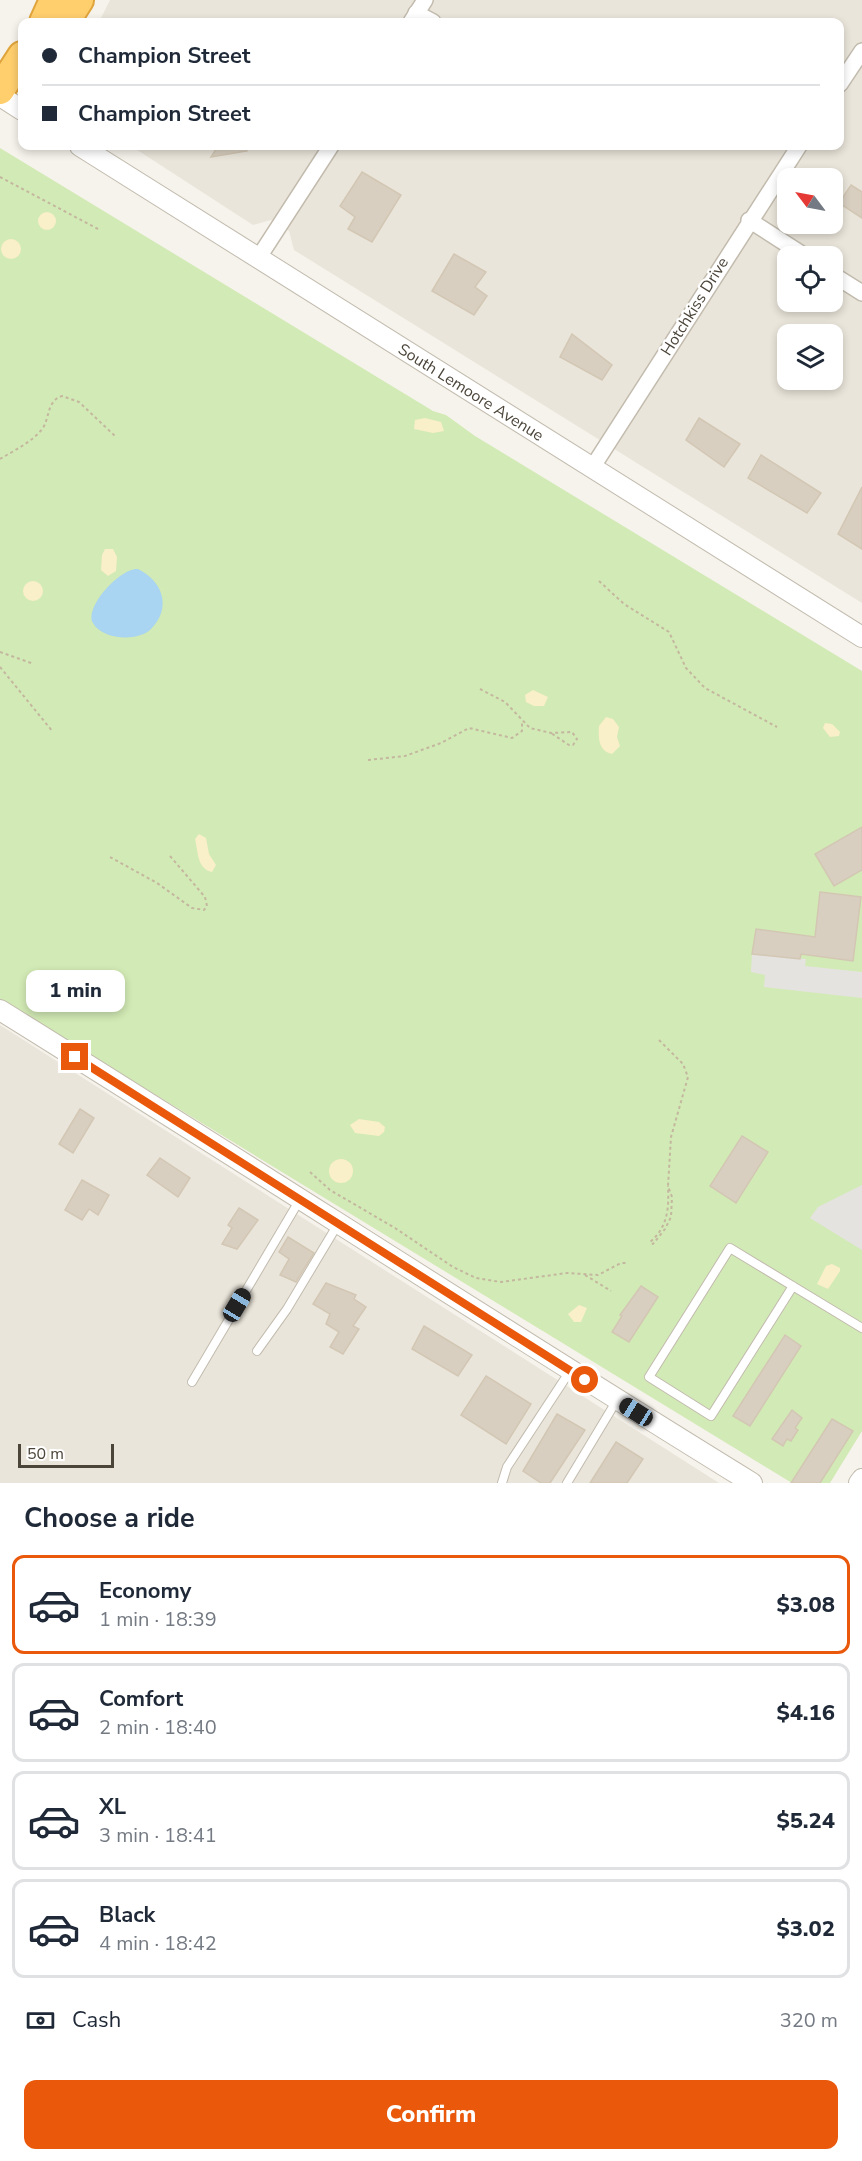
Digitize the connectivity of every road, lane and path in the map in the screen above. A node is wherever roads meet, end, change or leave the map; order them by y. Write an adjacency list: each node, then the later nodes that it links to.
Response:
1 (54, 0): 4 (highway)
2 (79, 0): 5 (highway)
3 (425, 0): 6 (street)
4 (46, 18)
5 (68, 18)
6 (413, 18)
7 (862, 51): 9 (street)
8 (18, 73): 10 (highway)
9 (844, 78)
10 (12, 98)
11 (86, 150): 18 (street, South Lemoore Avenue)
12 (328, 150): 18 (street)
13 (796, 150): 15 (street, Hotchkiss Drive)
14 (0, 177): 16 (path)
15 (749, 220): 17 (street); 23 (street, Hotchkiss Drive)
16 (98, 229)
17 (789, 246)
18 (259, 257): 23 (street, South Lemoore Avenue)
19 (843, 281): 20 (street)
20 (862, 293)
21 (115, 436): 22 (path)
22 (0, 459)
23 (592, 468): 25 (street, South Lemoore Avenue)
24 (599, 581): 31 (path)
25 (862, 637)
26 (0, 652): 27 (path)
27 (34, 664)
28 (0, 667): 33 (path)
29 (480, 689): 30 (path)
30 (522, 721): 32 (path); 35 (path)
31 (777, 727)
32 (534, 729): 34 (path); 35 (path)
33 (52, 732)
34 (551, 733): 34 (path)
35 (520, 734): 36 (path)
36 (368, 760)
37 (170, 856): 38 (path)
38 (110, 857)
39 (0, 1010): 43 (street)
40 (659, 1040): 42 (path)
41 (310, 1172): 47 (path)
42 (668, 1186): 42 (path)
43 (300, 1199): 44 (street); 54 (lane)
44 (338, 1224): 52 (lane); 53 (street)
45 (628, 1263): 46 (path)
46 (603, 1273): 47 (path); 48 (path)
47 (495, 1281): 48 (path)
48 (598, 1282): 50 (path)
49 (793, 1286): 49 (lane); 51 (lane)
50 (610, 1291)
51 (862, 1328)
52 (256, 1352)
53 (570, 1371): 55 (street); 57 (lane)
54 (192, 1382)
55 (616, 1400): 58 (lane); 59 (street)
56 (862, 1479): 60 (street)
57 (502, 1483)
58 (567, 1483)
59 (752, 1483)
60 (859, 1483)

